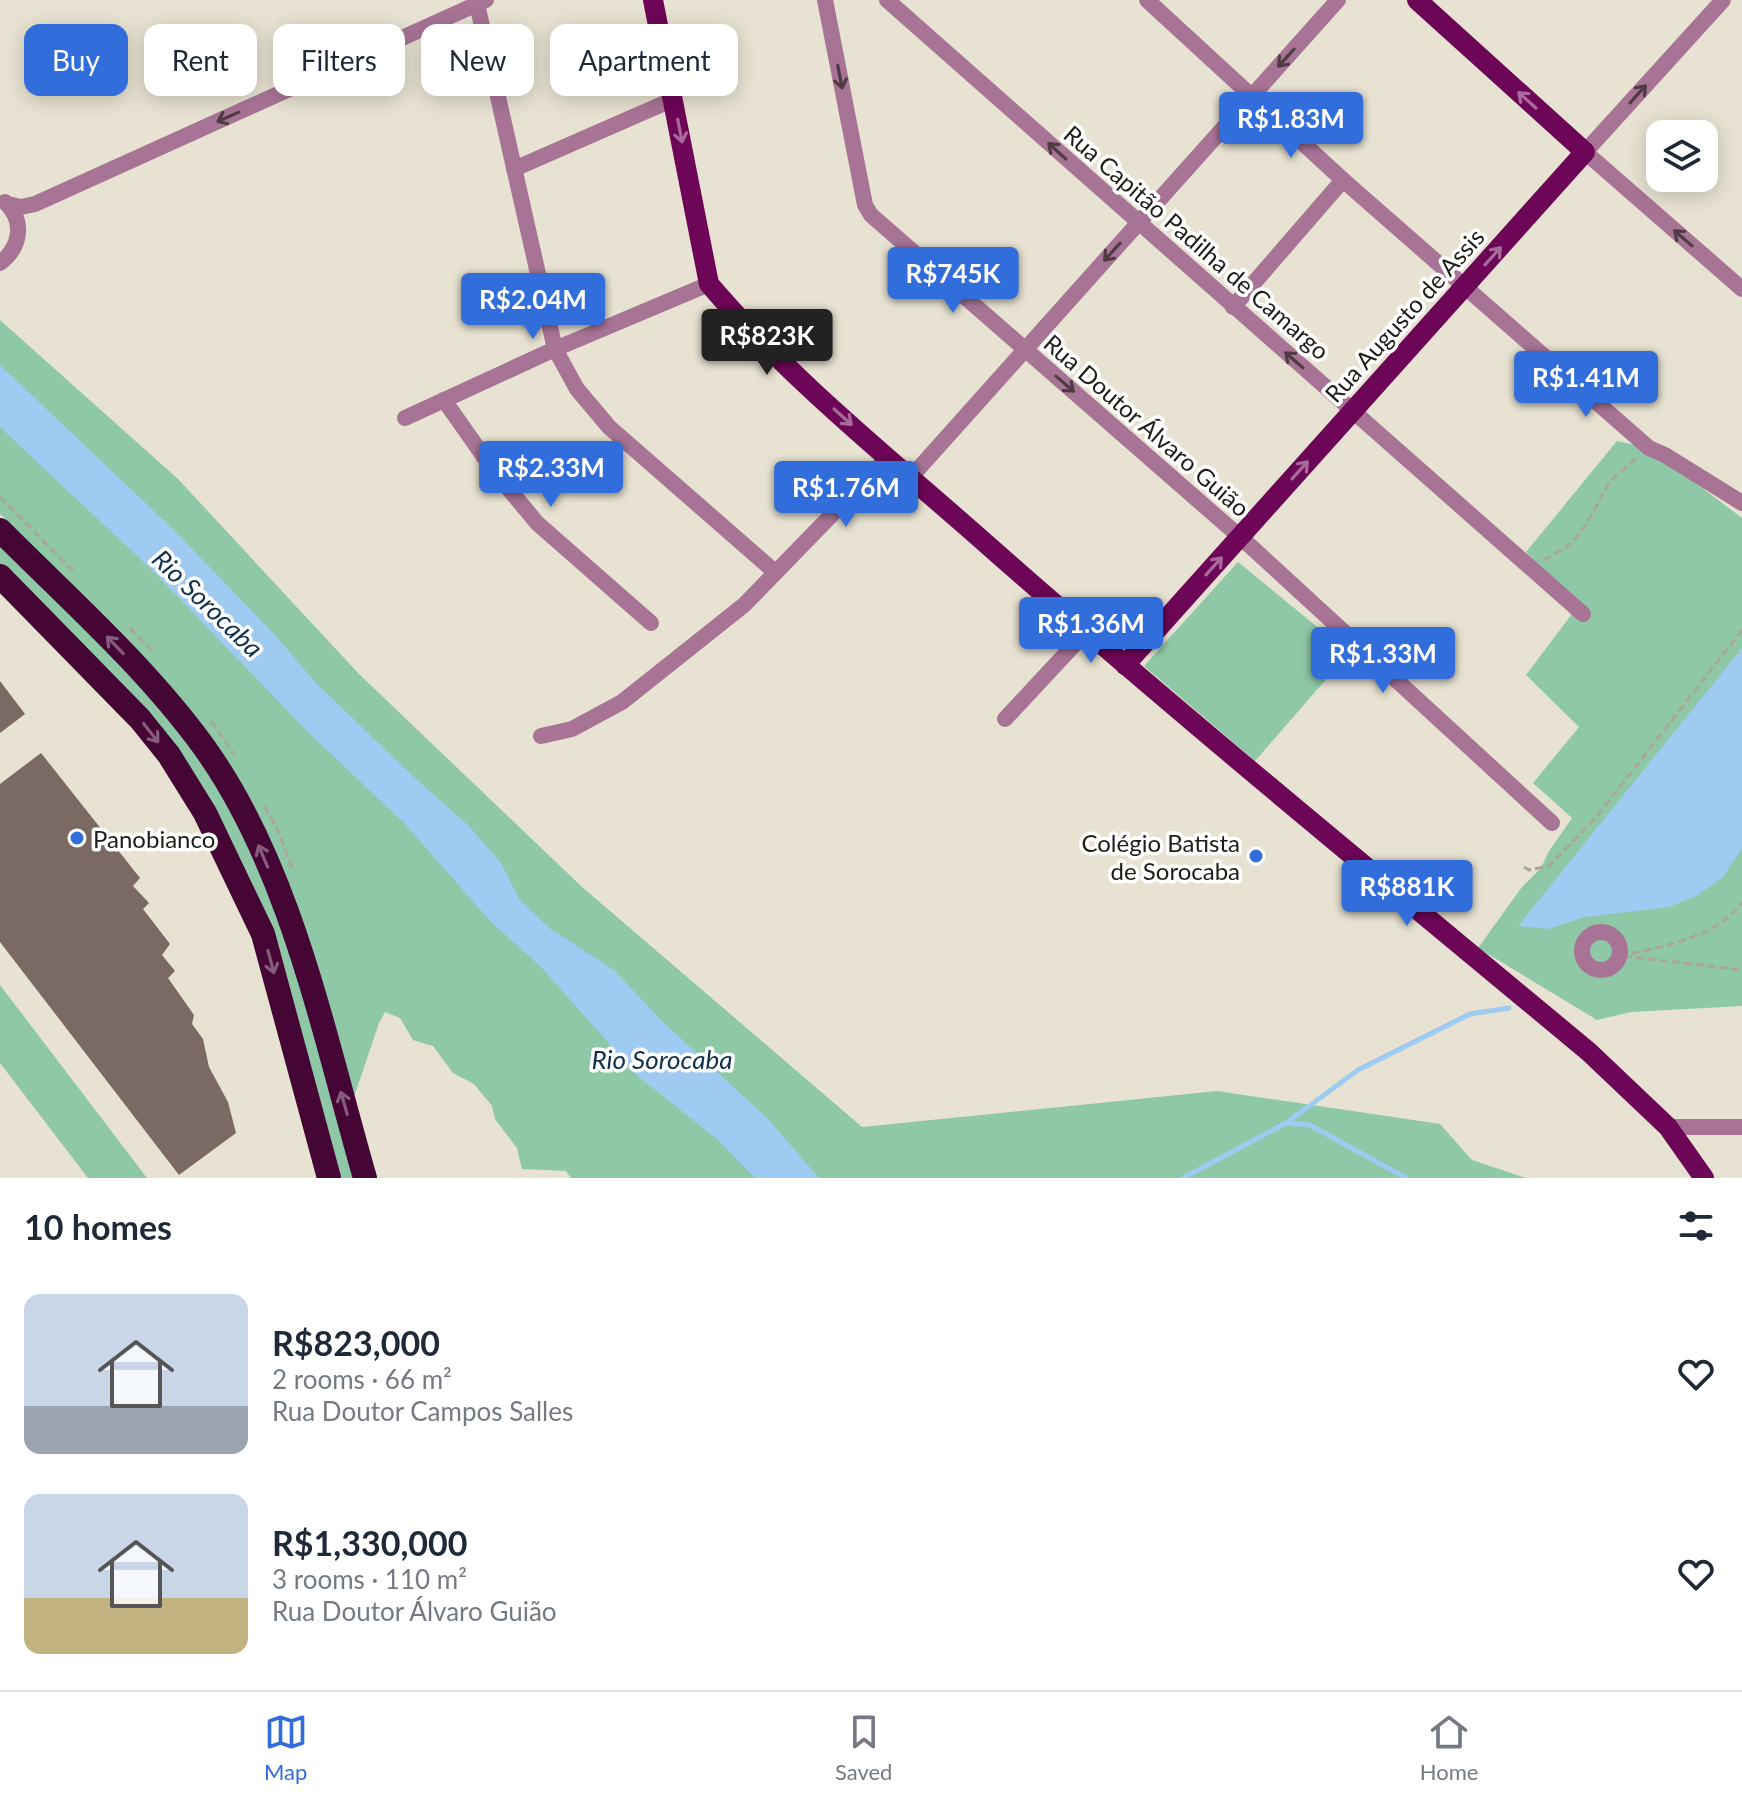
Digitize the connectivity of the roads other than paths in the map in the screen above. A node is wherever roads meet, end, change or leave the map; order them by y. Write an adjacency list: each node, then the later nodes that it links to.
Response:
1 (653, 0): 10 (main road)
2 (825, 0): 22 (street, Rua Doutor Álvaro Guião, one-way to 22)
3 (887, 0): 15 (street, Rua Capitão Padilha de Camargo, one-way to 3)
4 (1147, 0): 9 (street)
5 (1338, 0): 9 (street, one-way to 9)
6 (1417, 0): 11 (main road, one-way to 6)
7 (1723, 0): 11 (street, Rua Augusto de Assis, one-way to 7)
8 (482, 2): 12 (street); 14 (street, one-way to 14)
9 (1252, 96): 13 (street); 15 (street)
10 (674, 99): 12 (street); 17 (main road, one-way to 17)
11 (1585, 152): 18 (main road, Rua Augusto de Assis, one-way to 11); 19 (street, one-way to 11)
12 (514, 169): 21 (street)
13 (1343, 180): 18 (street); 20 (street)
14 (3, 198): 16 (street)
15 (1139, 223): 20 (street, Rua Capitão Padilha de Camargo); 22 (street, one-way to 22)
16 (0, 263)
17 (709, 284): 21 (street); 26 (main road, one-way to 26)
18 (1465, 287): 24 (main road, Rua Augusto de Assis); 28 (street)
19 (1742, 289)
20 (1233, 307): 24 (street, Rua Capitão Padilha de Camargo, one-way to 20)
21 (555, 349): 23 (street); 31 (street)
22 (1025, 350): 27 (street); 30 (street, Rua Doutor Álvaro Guião, one-way to 30)
23 (444, 400): 25 (street); 34 (street)
24 (1353, 412): 30 (main road, Rua Augusto de Assis, one-way to 24); 33 (street, Rua Capitão Padilha de Camargo)
25 (405, 418)
26 (888, 457): 27 (main road); 31 (street)
27 (911, 477): 35 (main road)
28 (1742, 503)
29 (0, 530): 43 (highway, one-way to 29)
30 (1240, 537): 36 (main road, Rua Augusto de Assis, one-way to 30); 39 (street, Rua Doutor Álvaro Guião)
31 (775, 572): 38 (street)
32 (0, 576): 42 (highway, one-way to 42)
33 (1583, 614)
34 (651, 623)
35 (1086, 632): 36 (main road); 37 (street)
36 (1125, 665): 40 (main road)
37 (1005, 719)
38 (541, 736)
39 (1552, 823)
40 (1668, 1127): 41 (street); 44 (main road)
41 (1742, 1127)
42 (329, 1178)
43 (365, 1178)
44 (1704, 1178)

